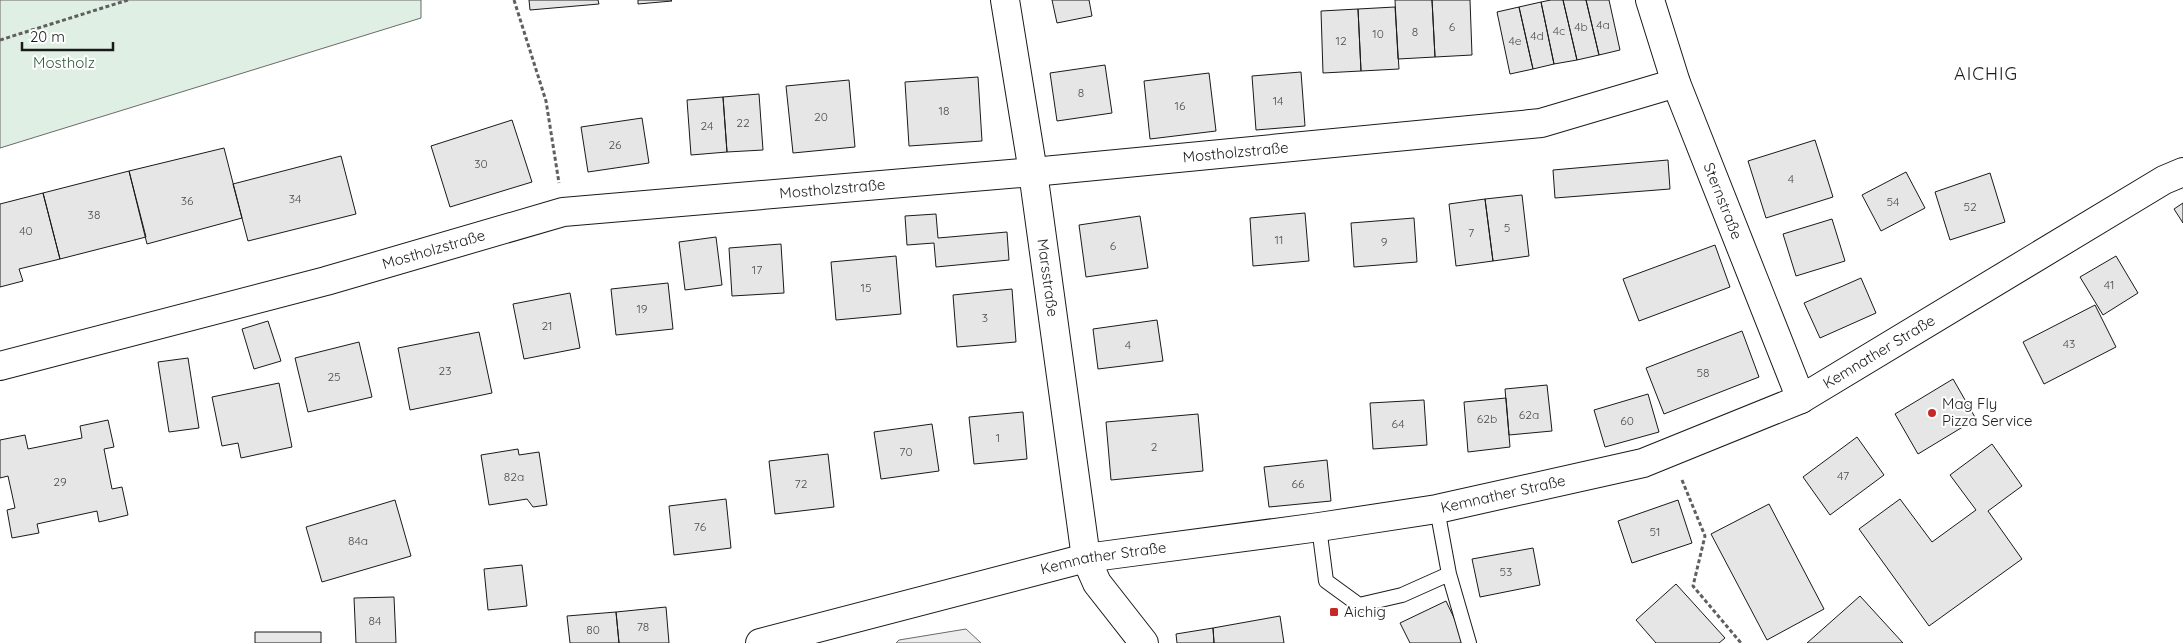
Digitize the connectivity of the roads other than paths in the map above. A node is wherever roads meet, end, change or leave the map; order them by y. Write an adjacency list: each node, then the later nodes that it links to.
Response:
1 (1005, 0): 4 (street, Marsstraße)
2 (1650, 0): 3 (street, Sternstraße)
3 (1676, 83): 4 (street, Mostholzstraße); 7 (street, Sternstraße)
4 (1033, 172): 6 (street, Mostholzstraße); 10 (street, Marsstraße)
5 (2183, 172): 7 (street, Kemnather Straße)
6 (0, 366)
7 (1801, 399): 8 (street, Kemnather Straße)
8 (1437, 509): 9 (street, Kemnather Straße); 11 (lane)
9 (1319, 527): 10 (street, Kemnather Straße); 11 (lane)
10 (1086, 558): 12 (street, Kemnather Straße); 13 (street, Marsstraße)
11 (1449, 574): 14 (lane)
12 (760, 643)
13 (1144, 643)
14 (1469, 643)

